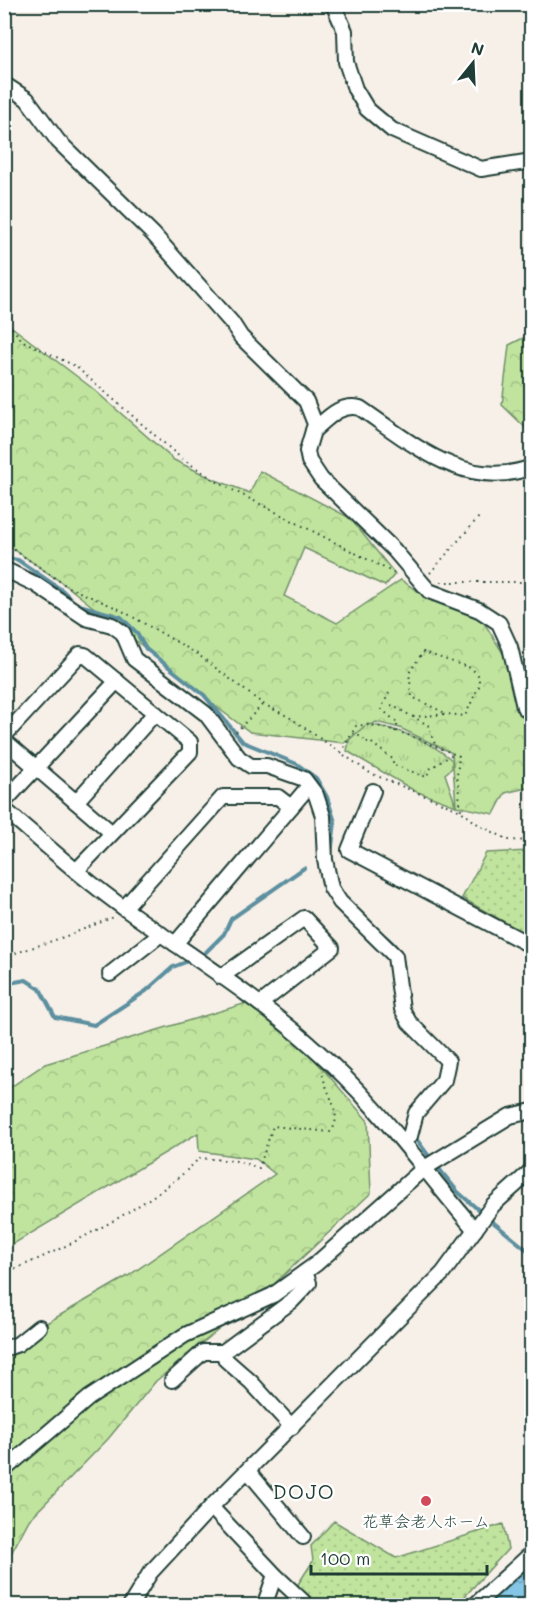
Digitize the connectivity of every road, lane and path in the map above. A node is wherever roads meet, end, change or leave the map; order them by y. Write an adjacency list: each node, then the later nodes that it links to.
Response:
1 (333, 4): 3 (street)
2 (4, 84): 5 (street)
3 (531, 161)
4 (4, 319): 10 (path)
5 (313, 430): 6 (street); 11 (street)
6 (531, 467)
7 (479, 517): 11 (path)
8 (4, 543): 15 (path)
9 (4, 569): 23 (street)
10 (398, 575)
11 (423, 582): 12 (path); 19 (street)
12 (531, 582)
13 (117, 681): 17 (street); 27 (street); 27 (street)
14 (389, 693): 21 (path)
15 (263, 704): 23 (path); 25 (path)
16 (391, 705): 20 (path)
17 (155, 713): 31 (street); 35 (street)
18 (447, 714): 18 (path); 20 (path)
19 (531, 715)
20 (413, 717): 24 (path)
21 (395, 732): 22 (path); 24 (path)
22 (353, 733): 25 (path); 26 (path)
23 (225, 743): 28 (street)
24 (436, 747): 26 (path)
25 (341, 753): 34 (path)
26 (453, 754): 34 (path)
27 (36, 768): 30 (street); 31 (street)
28 (309, 786): 32 (street); 48 (street)
29 (373, 792): 41 (street)
30 (4, 802)
31 (76, 802): 35 (street)
32 (291, 807): 38 (street); 40 (street)
33 (4, 809): 37 (street)
34 (461, 811): 36 (path)
35 (112, 833): 37 (street)
36 (531, 841)
37 (76, 870): 38 (street)
38 (125, 909): 39 (street); 42 (path)
39 (161, 934): 40 (street); 43 (street)
40 (175, 944): 44 (street)
41 (531, 946)
42 (4, 957)
43 (110, 974)
44 (221, 977): 45 (street); 45 (street)
45 (260, 1004): 48 (street)
46 (321, 1070): 53 (path)
47 (531, 1111): 49 (street)
48 (403, 1140): 49 (street)
49 (425, 1168): 51 (street); 52 (street)
50 (531, 1170): 51 (street)
51 (478, 1226): 58 (street)
52 (305, 1272): 56 (street); 59 (street)
53 (4, 1273)
54 (39, 1327): 55 (street)
55 (4, 1349)
56 (223, 1352): 57 (street); 58 (street)
57 (172, 1380)
58 (292, 1427): 60 (street)
59 (4, 1470)
60 (248, 1471): 61 (street); 62 (street)
61 (211, 1507): 64 (street); 65 (street)
62 (303, 1537)
63 (531, 1553): 68 (street)
64 (274, 1575): 66 (street); 67 (street)
65 (130, 1605)
66 (264, 1605)
67 (308, 1605)
68 (474, 1605)

